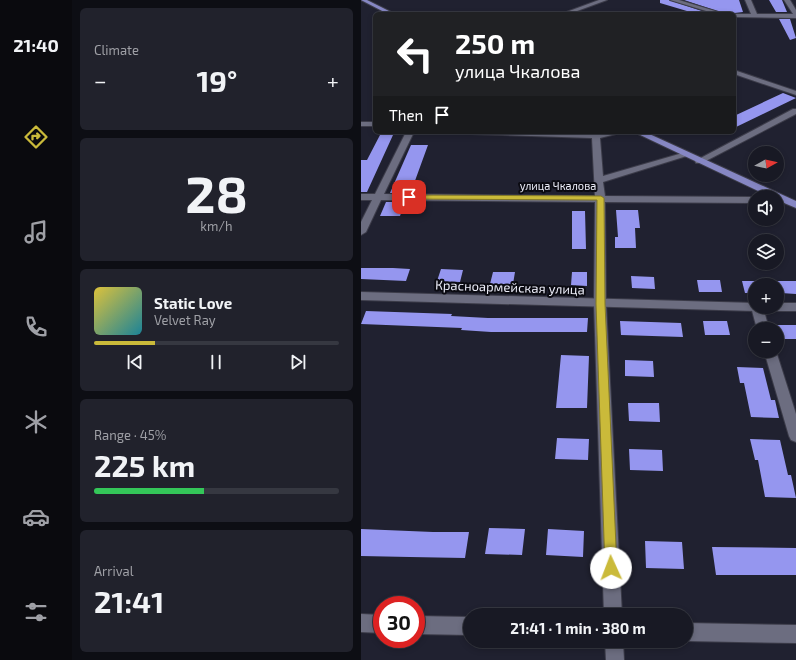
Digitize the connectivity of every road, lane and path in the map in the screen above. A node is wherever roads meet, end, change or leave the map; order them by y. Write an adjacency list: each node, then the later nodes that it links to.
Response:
1 (363, 0): 6 (main road)
2 (604, 0): 7 (street)
3 (673, 0): 8 (street)
4 (748, 0): 10 (street)
5 (787, 0): 11 (street)
6 (388, 12)
7 (571, 12)
8 (715, 12)
9 (736, 15): 10 (street)
10 (755, 16): 11 (street)
11 (796, 16)
12 (736, 73): 13 (street)
13 (796, 93)
14 (796, 111): 21 (street)
15 (361, 124): 16 (street)
16 (373, 124)
17 (409, 134): 24 (street)
18 (596, 134): 22 (street)
19 (642, 134): 20 (main road)
20 (687, 155): 21 (main road); 22 (street)
21 (699, 161): 27 (main road)
22 (599, 180): 25 (street)
23 (361, 197): 24 (street, улица Чкалова)
24 (378, 197): 25 (street, улица Чкалова); 28 (street)
25 (601, 198): 26 (street, улица Чкалова); 30 (street)
26 (748, 200)
27 (792, 203)
28 (361, 232)
29 (361, 296): 30 (street, Красноармейская улица)
30 (600, 304): 31 (street, Красноармейская улица); 36 (street)
31 (748, 307)
32 (784, 307): 33 (street)
33 (796, 307)
34 (772, 358): 35 (street)
35 (796, 436)
36 (613, 608)
37 (361, 623): 38 (street)
38 (373, 624)
39 (425, 625): 40 (street)
40 (463, 626)
41 (693, 632): 42 (street)
42 (796, 634)
43 (614, 648): 44 (street)
44 (615, 660)

